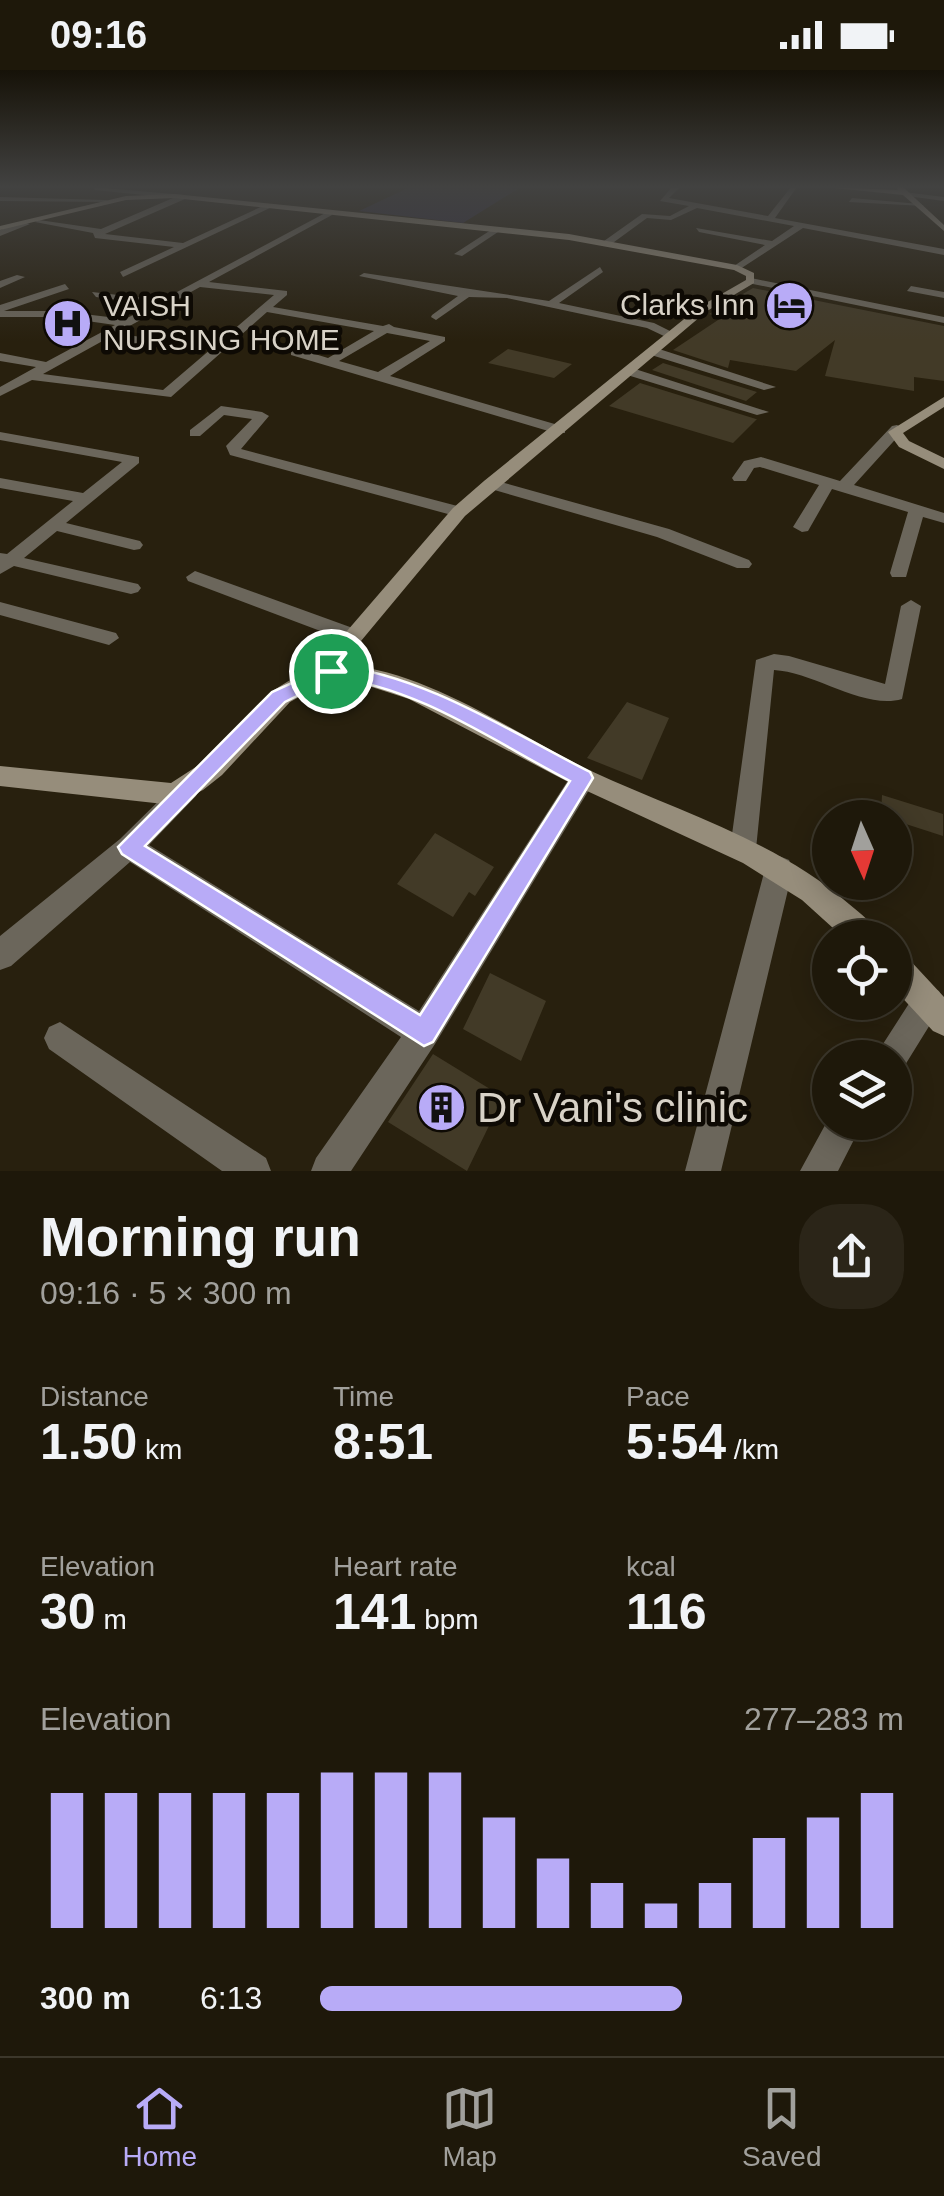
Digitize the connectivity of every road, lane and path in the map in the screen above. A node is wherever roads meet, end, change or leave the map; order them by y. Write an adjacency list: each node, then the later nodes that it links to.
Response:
1 (124, 238): 12 (street)
2 (202, 238): 12 (street)
3 (282, 238): 23 (street)
4 (484, 238): 14 (street)
5 (568, 238): 10 (street)
6 (614, 238): 10 (street)
7 (744, 238): 11 (street)
8 (782, 238): 11 (street)
9 (869, 238): 13 (street)
10 (607, 243): 16 (street)
11 (774, 244): 16 (street)
12 (186, 246): 18 (street)
13 (944, 252)
14 (459, 254)
15 (406, 266): 21 (street)
16 (736, 268): 22 (street)
17 (600, 270): 31 (street)
18 (123, 274)
19 (364, 276): 21 (street)
20 (20, 278): 24 (street)
21 (384, 280): 28 (street)
22 (751, 280): 35 (street); 39 (street)
23 (198, 284): 30 (street); 32 (street)
24 (0, 285)
25 (65, 287): 33 (street)
26 (911, 289): 29 (street)
27 (96, 294): 30 (street)
28 (467, 294): 31 (street); 34 (street)
29 (944, 295)
30 (164, 303): 36 (street)
31 (552, 304): 39 (street)
32 (268, 309): 37 (street); 47 (street)
33 (0, 311): 36 (street)
34 (436, 316)
35 (944, 320)
36 (128, 322): 40 (street)
37 (389, 327): 44 (street); 48 (street)
38 (324, 333): 44 (street)
39 (670, 335): 42 (street)
40 (104, 336): 41 (lane); 45 (street)
41 (171, 345)
42 (652, 351): 46 (street); 49 (street)
43 (2, 359): 45 (street)
44 (331, 361): 48 (street)
45 (48, 366): 47 (street)
46 (628, 371): 52 (street); 54 (street)
47 (32, 376): 50 (street)
48 (381, 376): 54 (street)
49 (769, 387)
50 (0, 392)
51 (944, 401): 53 (street)
52 (762, 412)
53 (897, 429): 57 (street); 61 (street)
54 (560, 430): 60 (street)
55 (195, 432): 64 (street)
56 (0, 436): 62 (street)
57 (944, 464)
58 (740, 478): 61 (street)
59 (0, 484): 62 (street)
60 (490, 484): 64 (street); 70 (street)
61 (835, 486): 63 (street); 67 (street)
62 (88, 499): 66 (street)
63 (917, 510): 65 (street); 71 (street)
64 (460, 512): 76 (street)
65 (944, 518)
66 (57, 526): 68 (street); 69 (street)
67 (802, 528)
68 (134, 545)
69 (4, 562): 73 (street)
70 (743, 564)
71 (900, 573)
72 (195, 577): 76 (street)
73 (132, 588)
74 (912, 606): 83 (street)
75 (0, 608): 77 (street)
76 (354, 636): 78 (street)
77 (109, 638)
78 (331, 671): 80 (street); 81 (street)
79 (0, 776): 81 (street)
80 (583, 778): 83 (street); 89 (street)
81 (187, 788): 82 (street)
82 (129, 847): 86 (street); 89 (street)
83 (743, 849): 84 (street)
84 (778, 869): 85 (street); 95 (street)
85 (846, 920)
86 (0, 955)
87 (912, 985): 88 (street)
88 (936, 1011): 91 (street)
89 (424, 1033): 94 (street)
90 (60, 1038): 93 (street)
91 (908, 1040)
92 (836, 1140): 96 (street)
93 (253, 1171)
94 (329, 1171)
95 (703, 1171)
96 (818, 1171)

